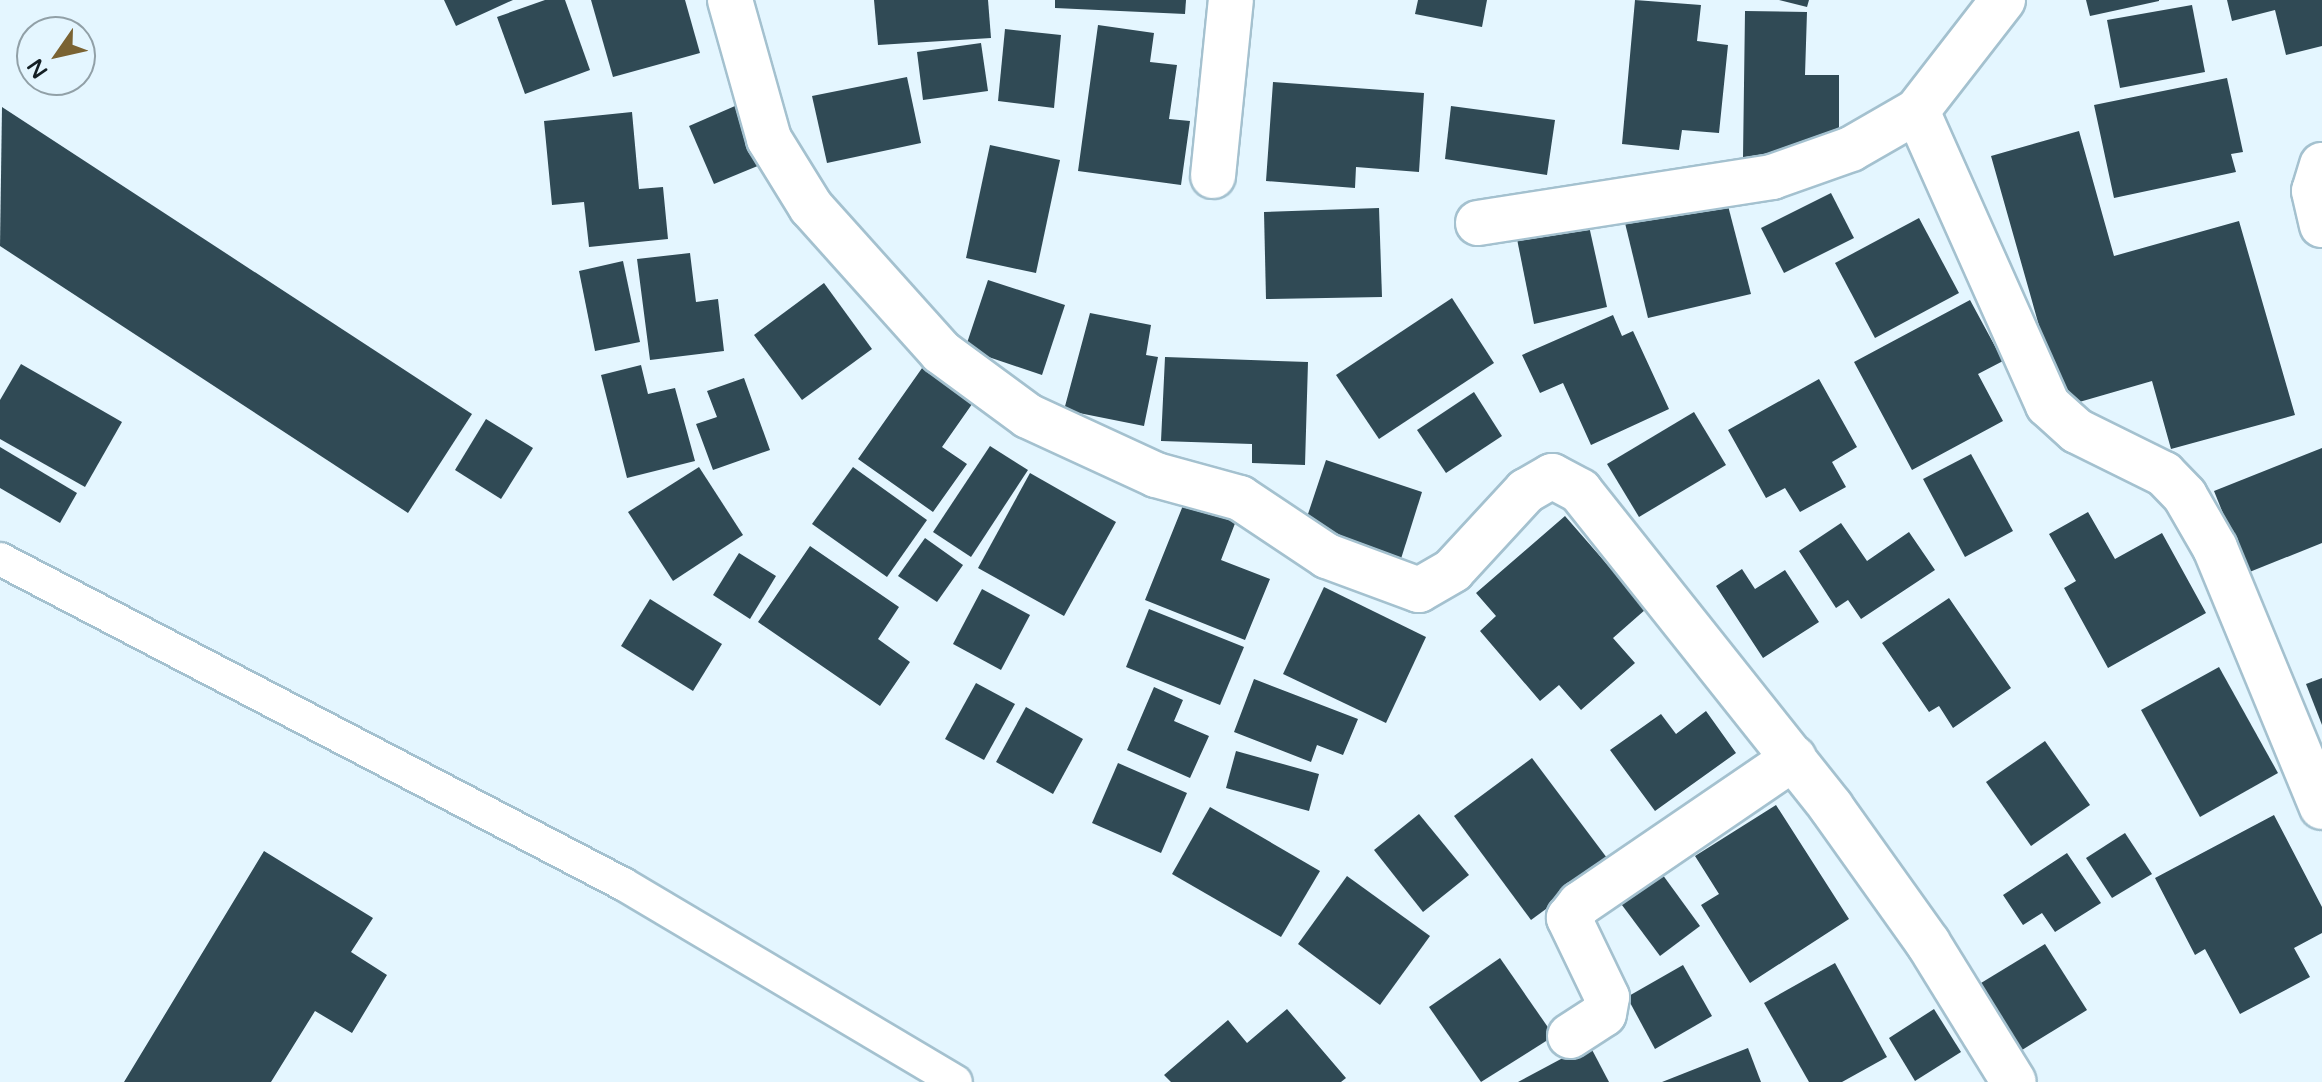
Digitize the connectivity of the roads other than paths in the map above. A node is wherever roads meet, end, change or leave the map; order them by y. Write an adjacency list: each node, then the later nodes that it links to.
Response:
1 (730, 0): 10 (street)
2 (1231, 0): 6 (street)
3 (2003, 0): 4 (street)
4 (1917, 111): 7 (street); 11 (street)
5 (2322, 165): 8 (street)
6 (1213, 176)
7 (1478, 223)
8 (2322, 225)
9 (0, 559): 13 (lane)
10 (1794, 758): 12 (street); 14 (street)
11 (2322, 807)
12 (1570, 1036)
13 (956, 1082)
14 (2014, 1082)

